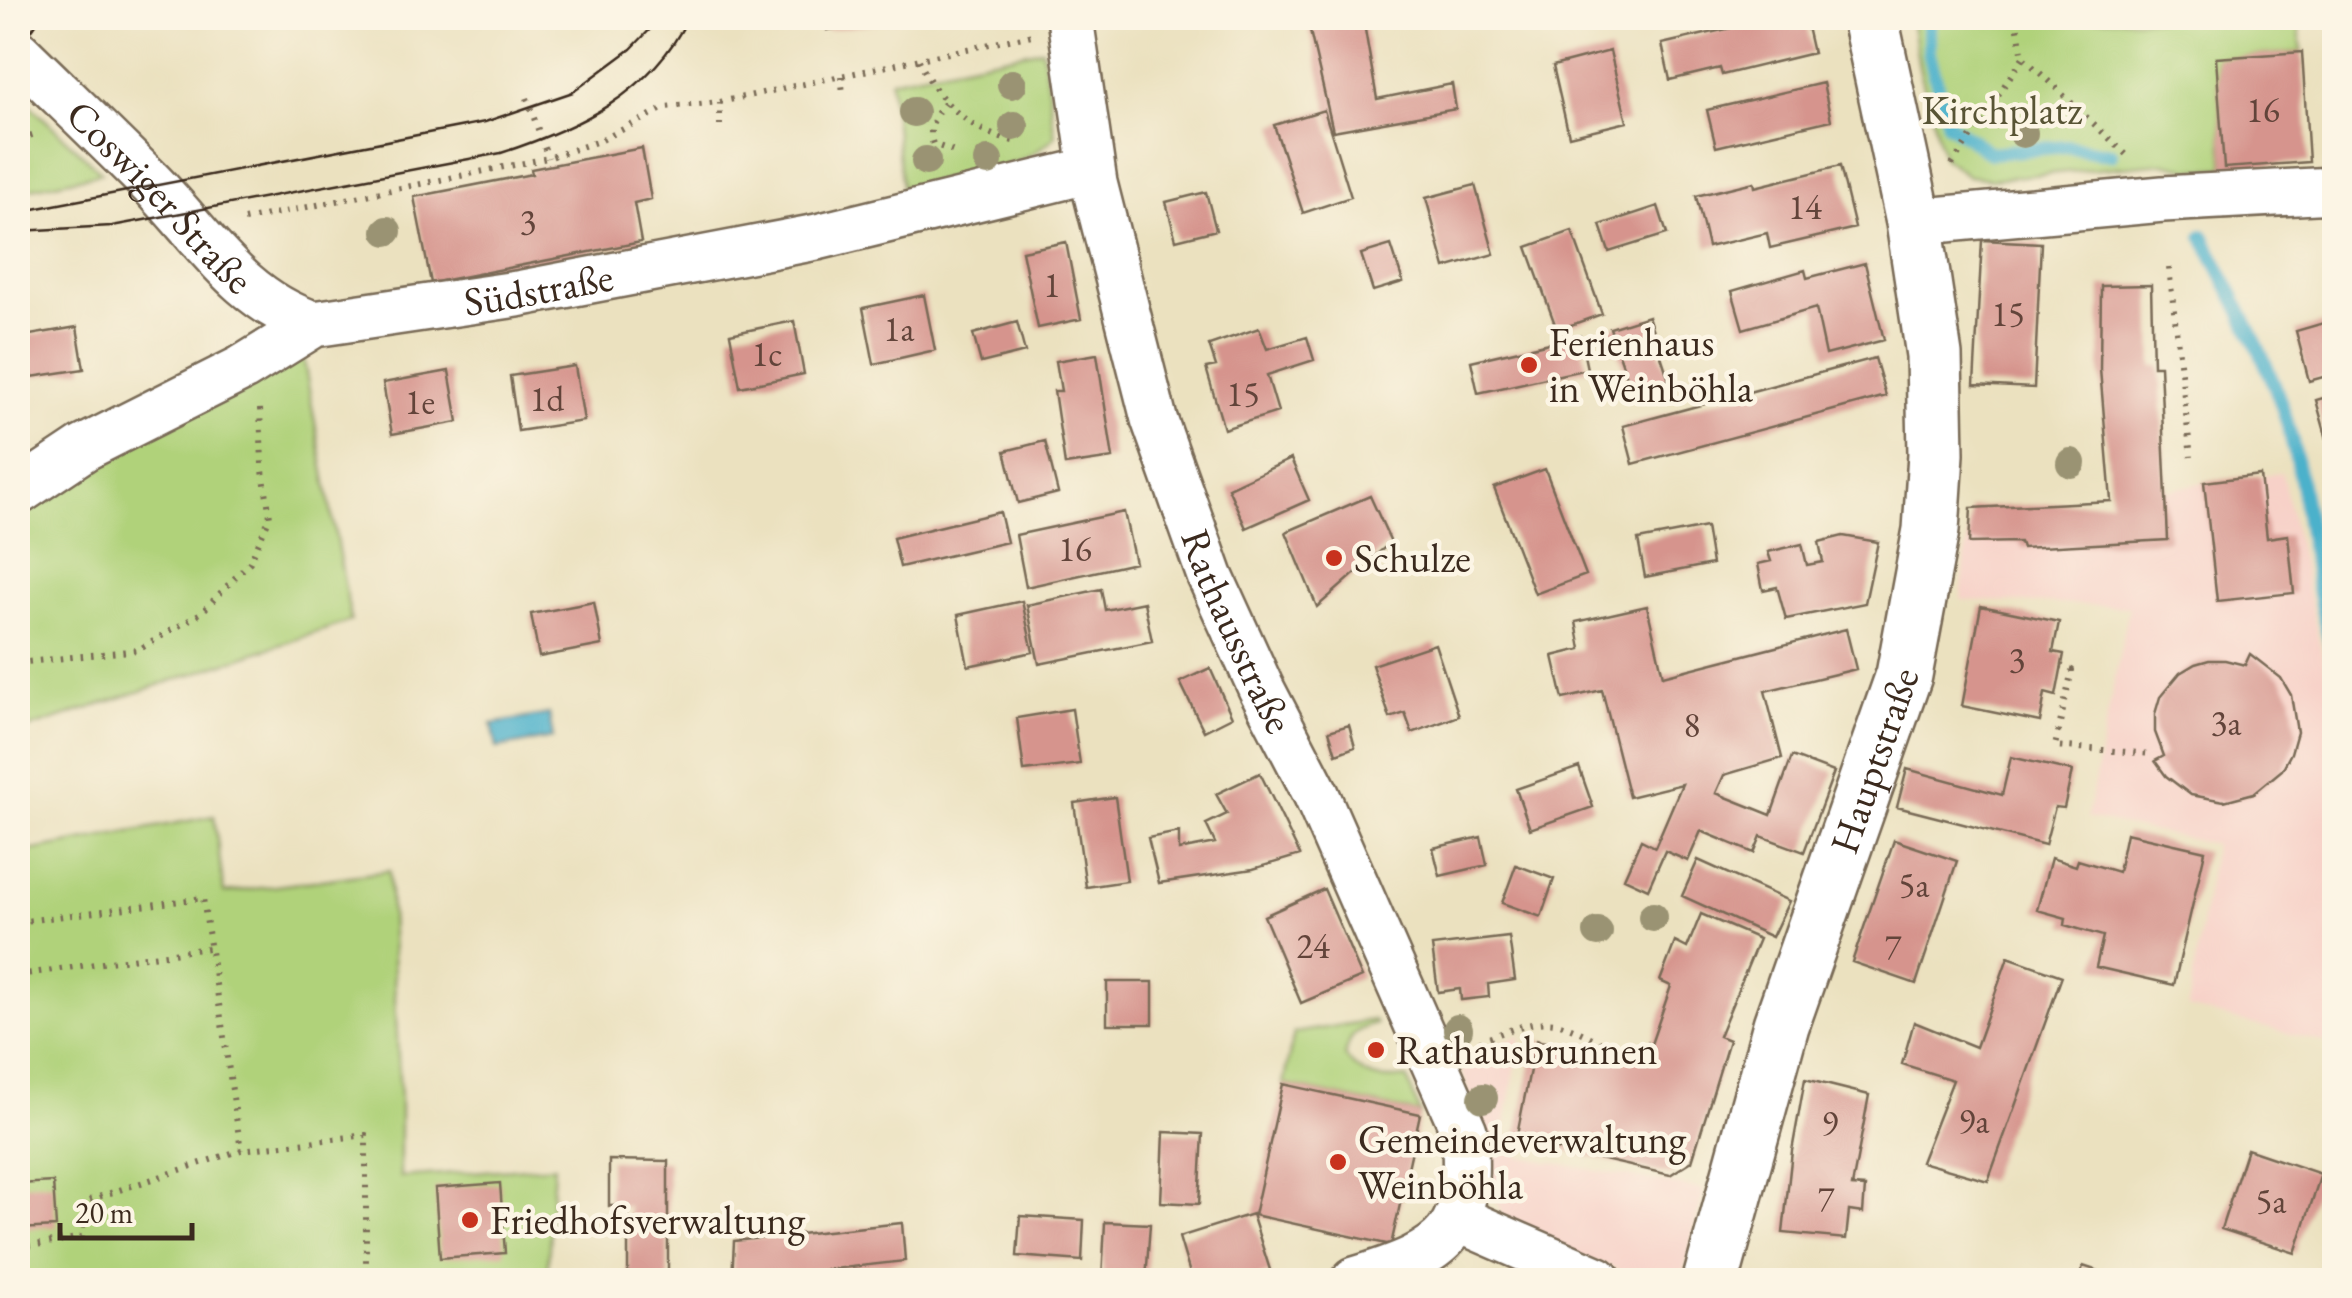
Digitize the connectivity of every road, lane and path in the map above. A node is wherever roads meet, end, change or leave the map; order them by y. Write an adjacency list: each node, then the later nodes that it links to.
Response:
1 (1870, 18): 21 (main road)
2 (2016, 18): 5 (path)
3 (1058, 25): 6 (path); 18 (street, Rathausstraße)
4 (18, 53): 22 (street, Coswiger Straße)
5 (2023, 57): 15 (path); 20 (path)
6 (919, 60): 7 (path); 11 (path)
7 (841, 76): 8 (path); 10 (path)
8 (843, 93)
9 (527, 98): 17 (path)
10 (720, 102): 12 (path); 17 (path)
11 (944, 102): 13 (path); 16 (path)
12 (720, 125)
13 (996, 137): 14 (path); 18 (path)
14 (982, 147)
15 (1964, 147)
16 (968, 152)
17 (548, 158): 22 (path)
18 (1090, 160): 24 (street, Südstraße); 35 (street, Rathausstraße)
19 (2334, 190): 20 (street)
20 (2163, 199): 21 (street)
21 (1914, 222): 42 (main road, Hauptstraße)
22 (192, 230): 24 (street, Coswiger Straße)
23 (2169, 268): 26 (path)
24 (314, 324): 25 (street, Südstraße)
25 (243, 368): 27 (street, Südstraße); 28 (path)
26 (2191, 457)
27 (18, 492)
28 (18, 663)
29 (2062, 666): 30 (path)
30 (2151, 754)
31 (18, 922): 32 (path)
32 (208, 948): 33 (path); 36 (path)
33 (18, 975)
34 (1651, 1044): 35 (path)
35 (1433, 1058): 37 (street, Rathausstraße)
36 (241, 1150): 38 (path); 39 (path)
37 (1458, 1219): 40 (street); 41 (street)
38 (18, 1248)
39 (366, 1280)
40 (1356, 1280)
41 (1598, 1280)
42 (1711, 1280)

